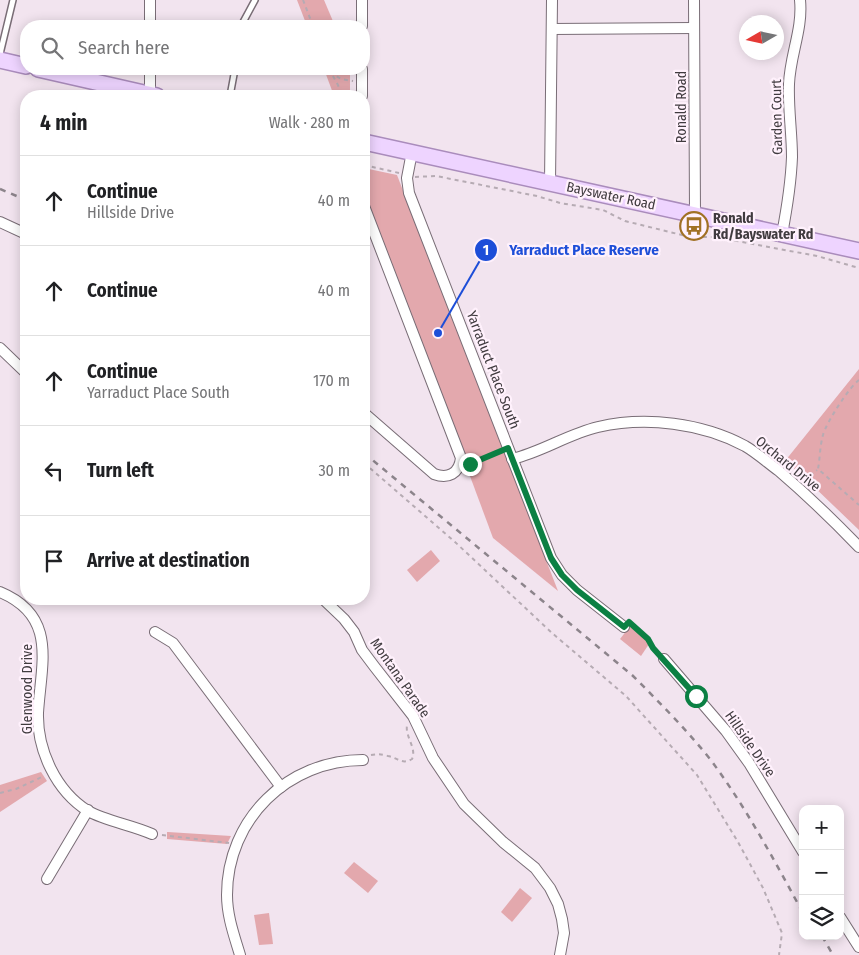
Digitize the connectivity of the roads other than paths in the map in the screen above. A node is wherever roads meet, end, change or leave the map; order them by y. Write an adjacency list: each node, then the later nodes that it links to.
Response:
1 (13, 0): 13 (lane)
2 (150, 0): 8 (street)
3 (255, 0): 9 (lane)
4 (362, 0): 10 (street)
5 (552, 0): 12 (street)
6 (694, 0): 11 (street, Ronald Road)
7 (800, 0): 31 (street, Garden Court)
8 (150, 20)
9 (244, 20)
10 (362, 20)
11 (694, 28): 12 (street); 27 (street, Ronald Road)
12 (552, 29): 26 (street)
13 (0, 54)
14 (0, 60): 15 (main road)
15 (20, 65)
16 (65, 75): 20 (main road)
17 (151, 75): 21 (street)
18 (233, 75): 22 (lane)
19 (362, 75): 23 (street)
20 (131, 90)
21 (152, 90)
22 (231, 90)
23 (362, 90)
24 (370, 143): 25 (main road, Bayswater Road)
25 (412, 152): 26 (main road, Bayswater Road); 36 (street, Yarraduct Place South)
26 (550, 183): 27 (main road, Bayswater Road)
27 (695, 214): 31 (main road, Bayswater Road)
28 (0, 222): 30 (street)
29 (370, 222): 35 (street)
30 (20, 231)
31 (782, 234): 32 (main road, Bayswater Road)
32 (859, 251)
33 (0, 348): 34 (street)
34 (20, 367)
35 (370, 418)
36 (512, 459): 37 (street, Orchard Drive); 42 (street, Yarraduct Place South)
37 (859, 546)
38 (0, 592): 39 (street, Glenwood Drive)
39 (20, 600)
40 (26, 605): 47 (street, Glenwood Drive)
41 (329, 605): 54 (street, Montana Parade)
42 (624, 627)
43 (155, 632): 46 (street)
44 (664, 659): 49 (street, Hillside Drive)
45 (363, 760): 46 (street)
46 (281, 787): 53 (street)
47 (88, 810): 48 (street, Glenwood Drive); 50 (street)
48 (152, 834)
49 (802, 850)
50 (47, 879)
51 (844, 923): 52 (street)
52 (859, 947)
53 (240, 955)
54 (560, 955)

